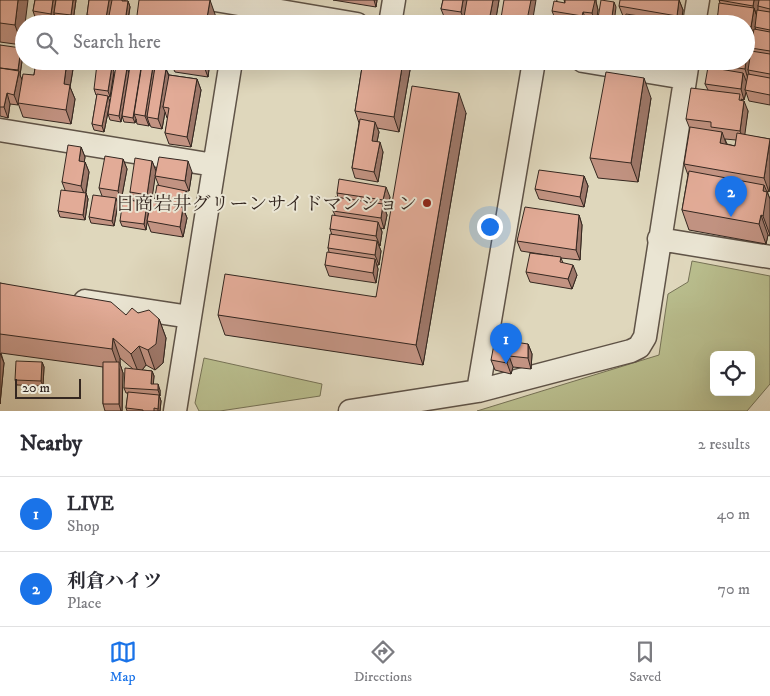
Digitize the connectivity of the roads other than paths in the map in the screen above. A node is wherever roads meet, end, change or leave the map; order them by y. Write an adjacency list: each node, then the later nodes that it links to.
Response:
1 (215, 0): 5 (street)
2 (394, 0): 7 (street)
3 (545, 0): 8 (street)
4 (698, 0): 9 (street)
5 (239, 9): 6 (street)
6 (286, 15)
7 (392, 15)
8 (542, 15)
9 (696, 15)
10 (230, 70): 14 (street)
11 (532, 70): 19 (street)
12 (686, 70): 15 (street)
13 (0, 130): 14 (street)
14 (214, 165): 18 (street)
15 (659, 239): 16 (street); 19 (street)
16 (770, 257)
17 (66, 298): 18 (street)
18 (190, 317): 20 (street)
19 (478, 391): 21 (street)
20 (175, 411)
21 (350, 411)

